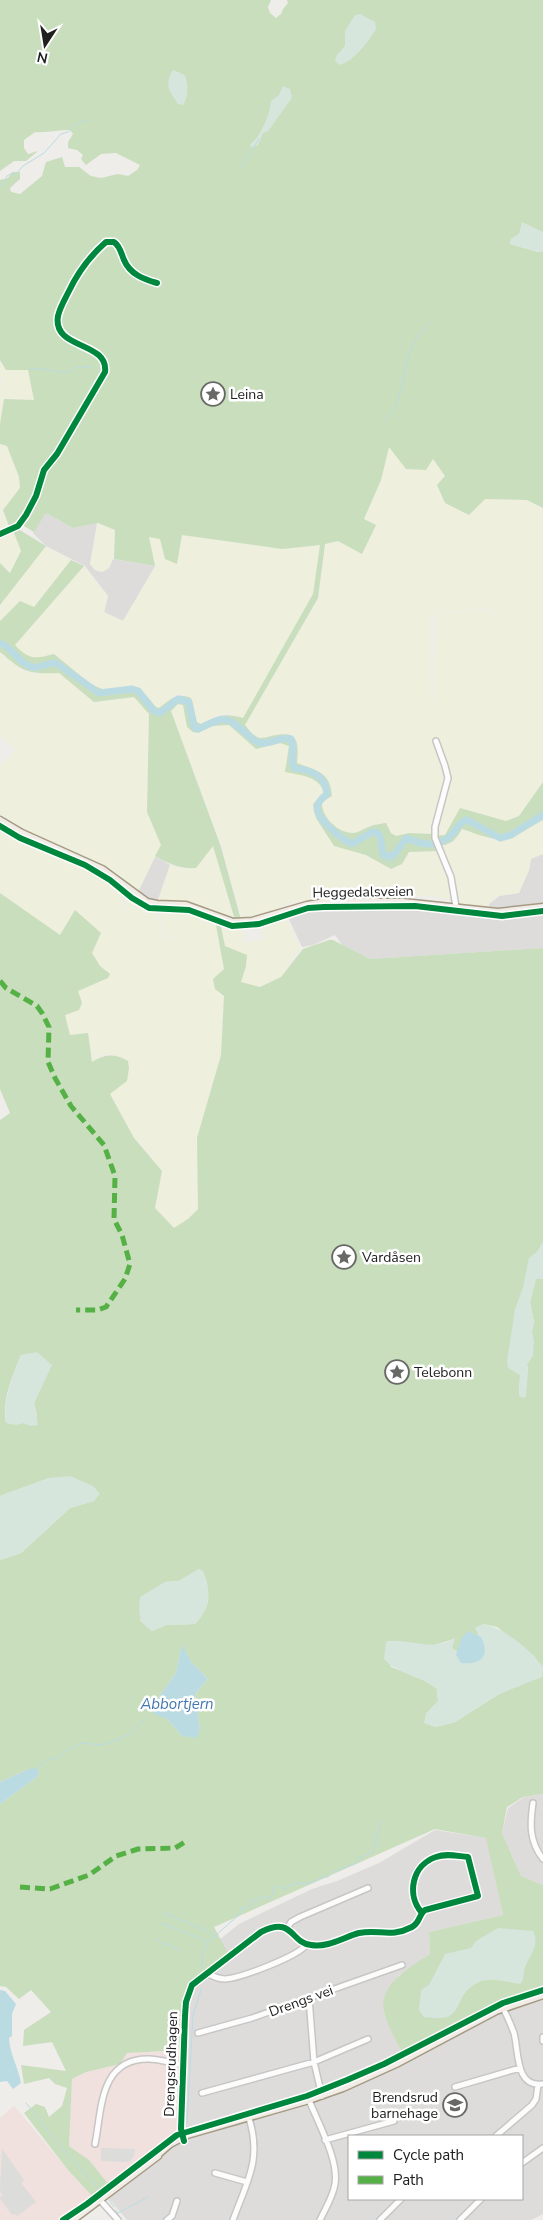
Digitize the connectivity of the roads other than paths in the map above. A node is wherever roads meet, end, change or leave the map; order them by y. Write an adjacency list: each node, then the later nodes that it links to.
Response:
1 (157, 283): 2 (street)
2 (0, 534)
3 (436, 741): 6 (street)
4 (0, 820): 6 (main road, Heggedalsveien)
5 (543, 906): 6 (main road, Heggedalsveien)
6 (456, 907)
7 (533, 1803): 8 (street)
8 (543, 1859)
9 (368, 1888): 11 (street)
10 (422, 1913): 10 (street); 12 (street)
11 (287, 1929): 12 (street); 14 (street, Drengsrudhagen)
12 (307, 1944): 14 (street)
13 (402, 1965): 16 (street, Drengs vei)
14 (207, 1973): 21 (street, Drengsrudhagen)
15 (543, 1995): 17 (main road)
16 (309, 1998): 18 (street, Drengs vei); 20 (street)
17 (503, 2008): 22 (street); 26 (main road)
18 (198, 2033)
19 (368, 2039): 20 (street)
20 (314, 2062): 25 (street); 26 (street)
21 (183, 2065): 31 (street, Drengsrudhagen); 33 (street, Drengsrudhagen)
22 (520, 2068): 23 (street); 24 (street)
23 (540, 2085): 30 (street)
24 (455, 2087)
25 (202, 2093)
26 (322, 2096): 27 (main road)
27 (309, 2100): 28 (main road); 32 (street)
28 (249, 2118): 31 (main road); 37 (street)
29 (394, 2121): 32 (street)
30 (497, 2135)
31 (184, 2139): 38 (main road)
32 (325, 2140): 46 (street)
33 (95, 2144)
34 (543, 2148): 35 (street)
35 (523, 2162)
36 (215, 2174): 37 (street)
37 (247, 2182): 45 (street)
38 (102, 2198): 42 (main road); 43 (street)
39 (400, 2200): 47 (street)
40 (480, 2200): 48 (street)
41 (177, 2201): 44 (street)
42 (73, 2220)
43 (118, 2220)
44 (167, 2220)
45 (233, 2220)
46 (320, 2220)
47 (380, 2220)
48 (460, 2220)

